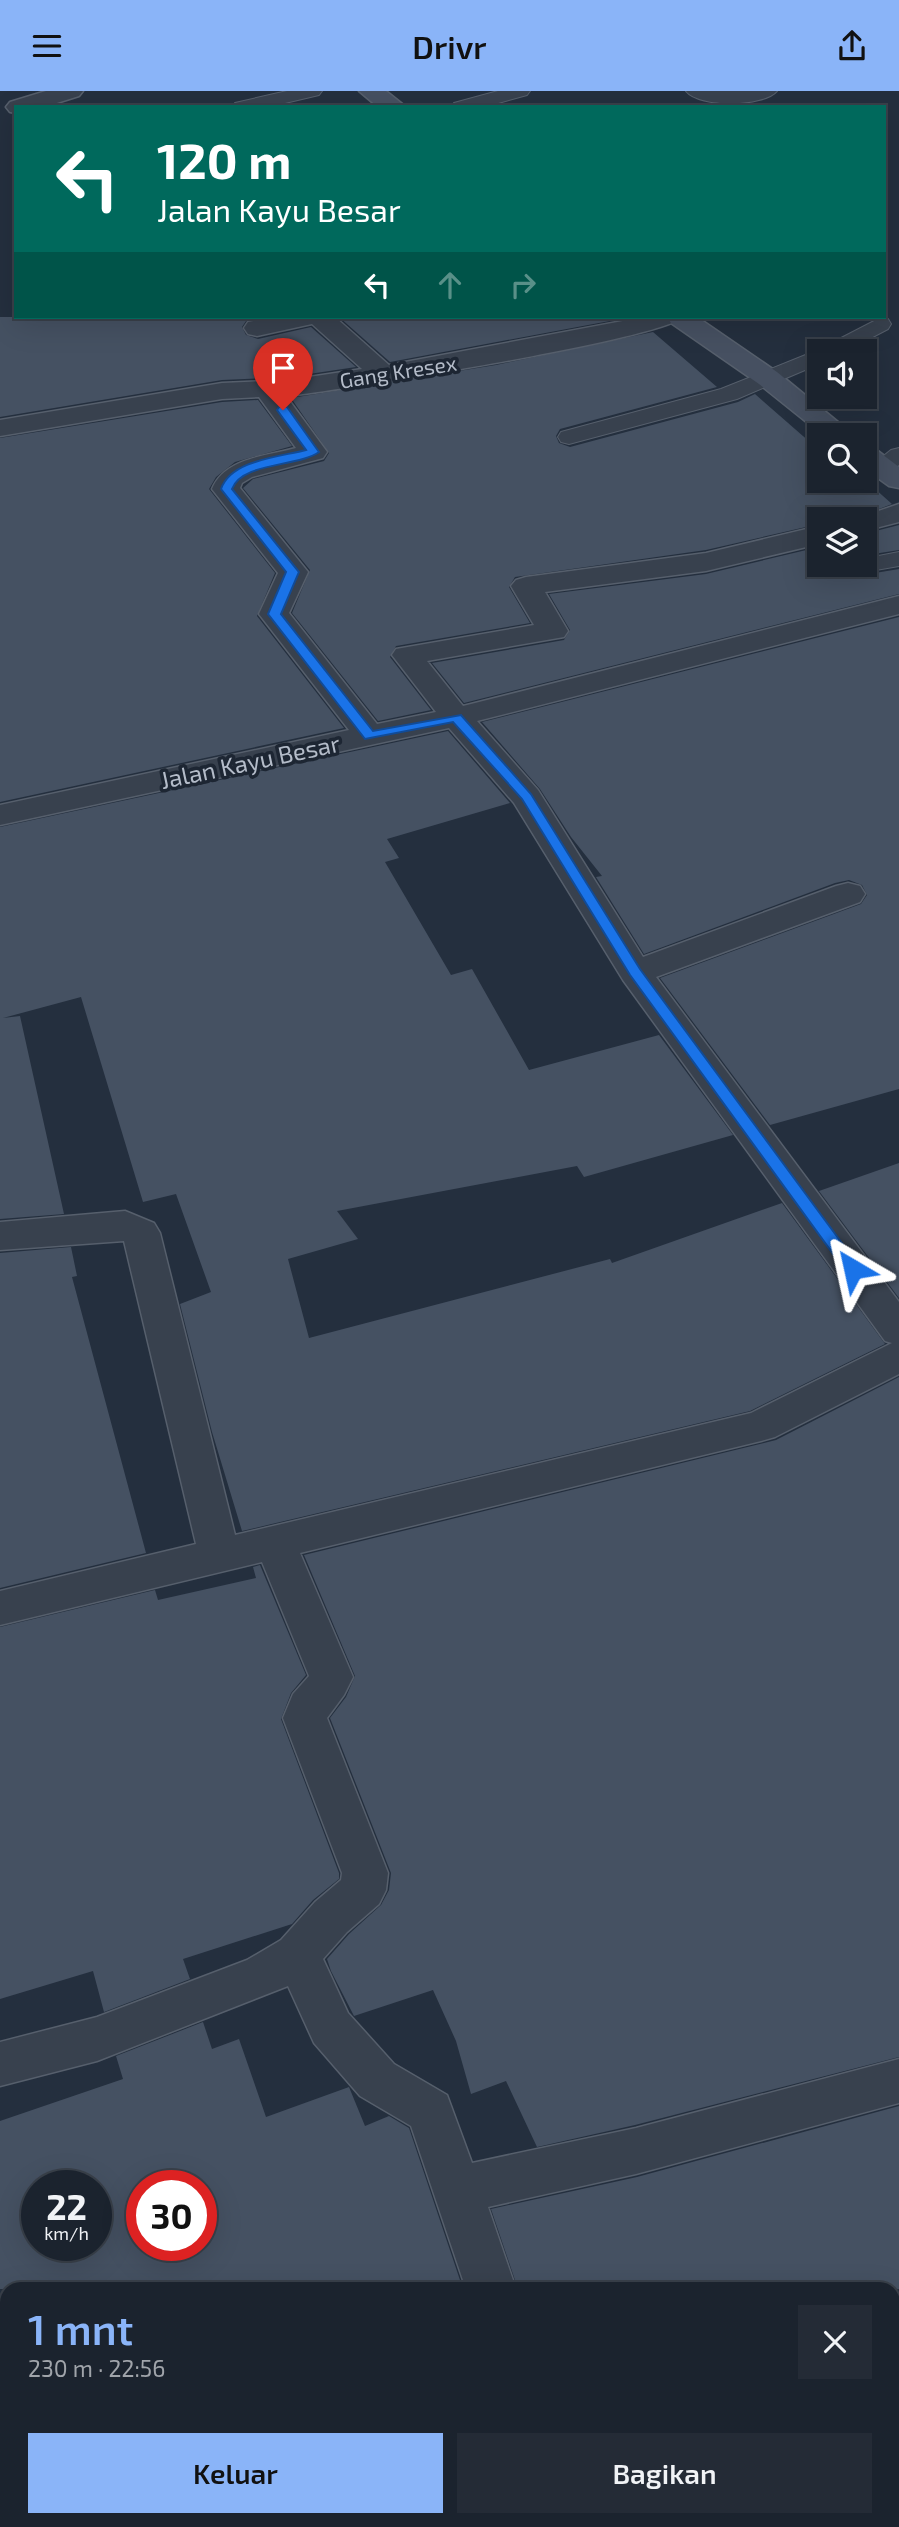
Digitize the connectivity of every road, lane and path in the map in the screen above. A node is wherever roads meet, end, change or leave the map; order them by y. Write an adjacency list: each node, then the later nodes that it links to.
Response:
1 (71, 91): 7 (street)
2 (312, 91): 8 (lane)
3 (371, 91): 9 (main road)
4 (520, 91): 10 (lane)
5 (696, 91): 6 (lane)
6 (767, 91)
7 (24, 105)
8 (251, 105)
9 (391, 105)
10 (468, 105)
11 (300, 319): 16 (street)
12 (322, 319): 19 (street)
13 (663, 319): 19 (street, Gang Kresex)
14 (683, 319): 20 (main road)
15 (880, 324): 17 (lane)
16 (257, 328)
17 (852, 339)
18 (807, 361): 20 (lane)
19 (383, 374): 21 (street, Gang Kresex)
20 (768, 378): 22 (main road); 24 (lane)
21 (267, 389): 23 (street, Gang Kresex); 30 (street)
22 (825, 423)
23 (0, 428)
24 (569, 437)
25 (899, 513): 26 (street)
26 (877, 519)
27 (807, 538): 29 (street)
28 (899, 605): 29 (street, Jalan Kayu Besar)
29 (456, 717): 30 (street, Jalan Kayu Besar); 33 (street)
30 (370, 736): 31 (street, Jalan Kayu Besar)
31 (0, 815)
32 (848, 894): 33 (street)
33 (635, 972): 35 (street)
34 (0, 1236): 38 (street)
35 (899, 1331)
36 (899, 1356): 37 (street)
37 (275, 1543): 38 (street); 40 (street)
38 (219, 1555): 39 (street)
39 (0, 1608)
40 (297, 1955): 41 (street); 43 (street)
41 (0, 2064)
42 (899, 2081): 43 (street)
43 (456, 2190): 44 (street)
44 (489, 2282)

